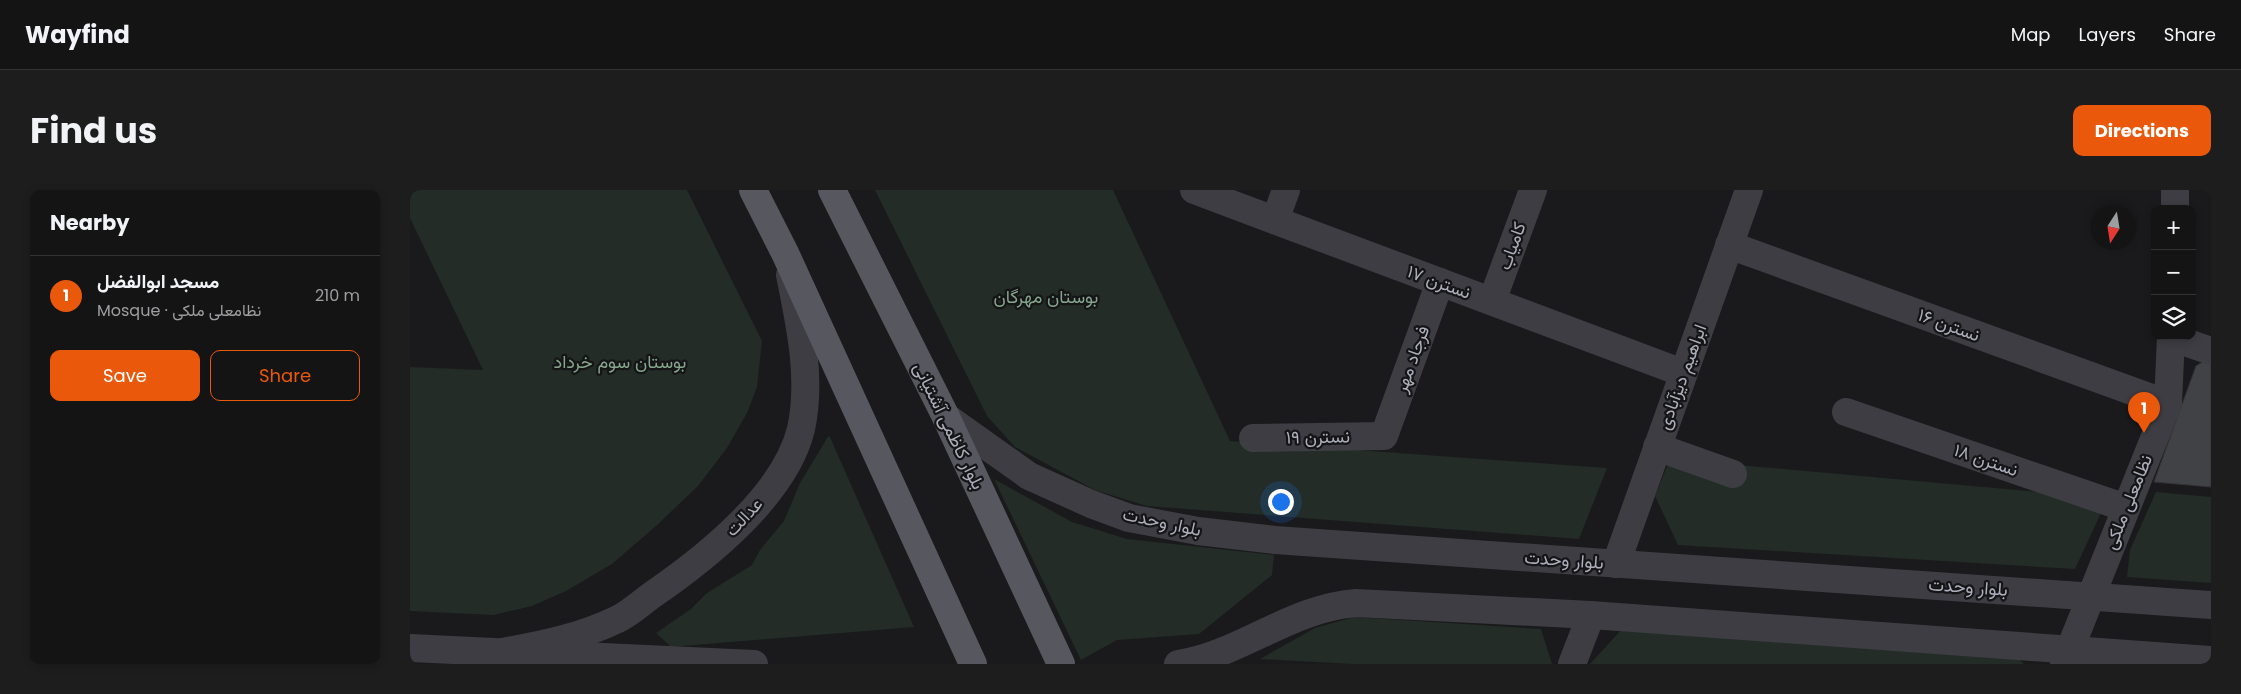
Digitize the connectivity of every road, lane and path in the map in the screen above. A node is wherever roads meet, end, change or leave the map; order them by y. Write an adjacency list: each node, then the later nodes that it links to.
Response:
1 (753, 190): 11 (main road)
2 (832, 190): 20 (main road, بلوار کاظمی آشتیانی)
3 (1194, 190): 9 (street, نسترن ۱۷)
4 (1286, 190): 9 (street)
5 (1533, 190): 13 (street, کامیاب)
6 (1749, 190): 10 (street, ابراهیم دیزآبادی)
7 (2175, 190): 8 (street)
8 (2175, 205)
9 (1275, 220): 12 (street, نسترن ۱۷)
10 (1729, 245): 17 (street, ابراهیم دیزآبادی); 18 (street, نسترن ۱۶)
11 (785, 253): 31 (street, عدالت); 35 (main road)
12 (1440, 282): 13 (street, نسترن ۱۷); 21 (street, فرجاد مهر)
13 (1492, 301): 17 (street, نسترن ۱۷)
14 (2171, 340): 18 (street, نظامعلی ملکی)
15 (2179, 340): 16 (street)
16 (2211, 352)
17 (1683, 373): 23 (street, ابراهیم دیزآبادی)
18 (2168, 404): 25 (street, نظامعلی ملکی)
19 (1846, 412): 25 (street, نسترن ۱۸)
20 (946, 417): 26 (street, بلوار وحدت); 36 (main road, بلوار کاظمی آشتیانی)
21 (1384, 436): 22 (street, نسترن ۱۹)
22 (1253, 438)
23 (1657, 447): 24 (street); 26 (street, ابراهیم دیزآبادی)
24 (1733, 474)
25 (2126, 508): 27 (street, نظامعلی ملکی)
26 (1616, 564): 27 (street, بلوار وحدت)
27 (2090, 596): 28 (street, بلوار وحدت); 32 (street, نظامعلی ملکی)
28 (2211, 605)
29 (1591, 615): 32 (street); 37 (street); 38 (street)
30 (410, 648): 31 (street, عدالت)
31 (502, 652): 34 (street, عدالت)
32 (2067, 657): 33 (street)
33 (2211, 660)
34 (754, 664)
35 (973, 664)
36 (1061, 664)
37 (1178, 664)
38 (1572, 664)

